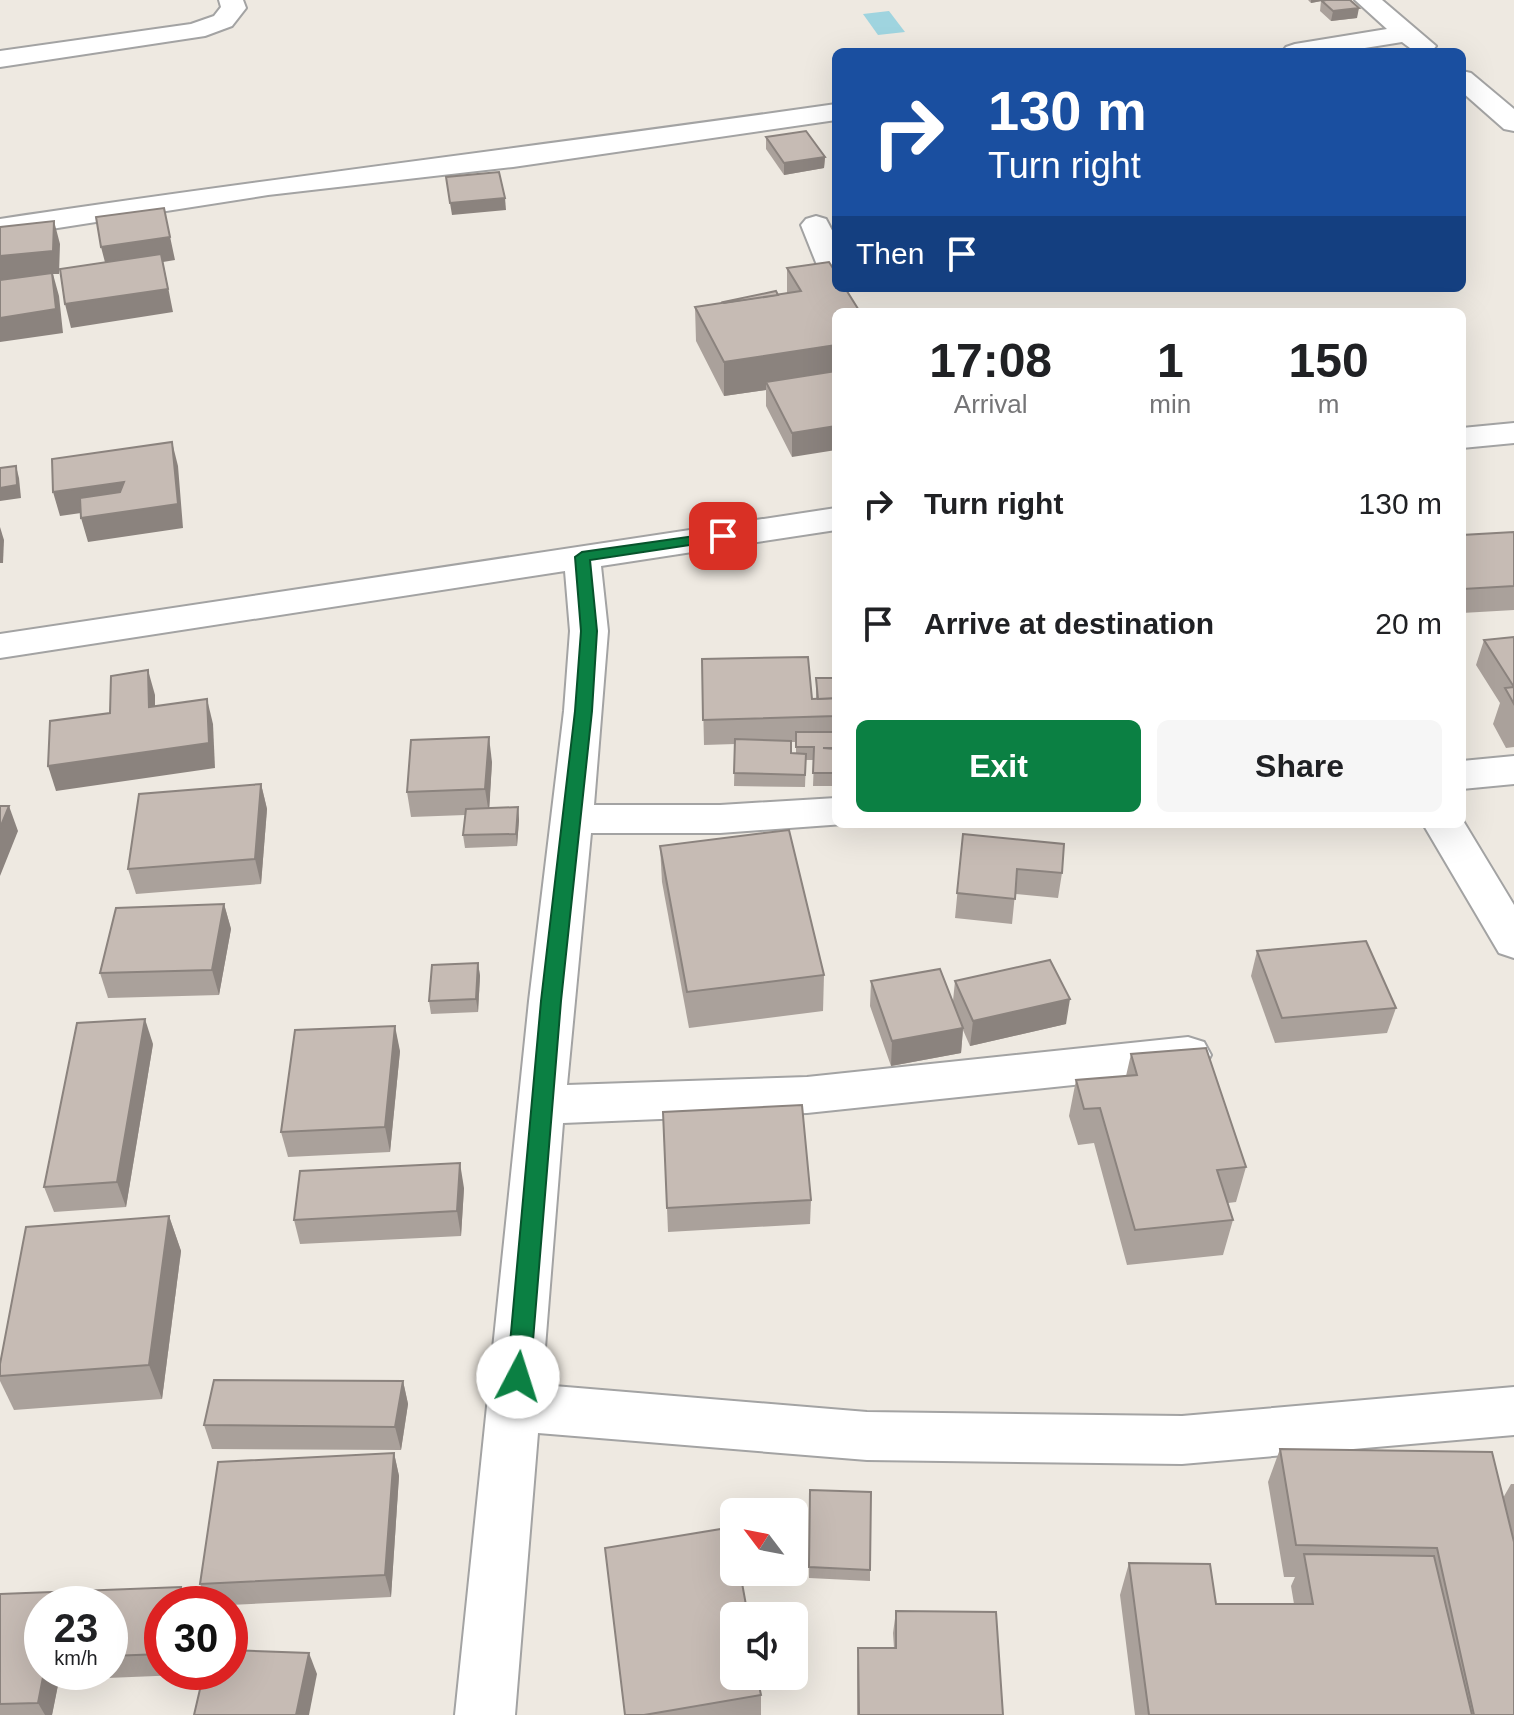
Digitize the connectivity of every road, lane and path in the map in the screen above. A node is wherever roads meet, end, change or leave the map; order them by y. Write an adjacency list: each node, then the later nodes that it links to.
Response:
1 (231, 0): 6 (street)
2 (1367, 0): 3 (street)
3 (1408, 33): 4 (street); 5 (street)
4 (1319, 48)
5 (1425, 48)
6 (0, 59)
7 (1466, 82): 9 (street)
8 (832, 113): 11 (street)
9 (1514, 123)
10 (816, 225): 12 (street)
11 (0, 228)
12 (832, 262)
13 (1514, 433): 14 (street)
14 (1466, 438)
15 (832, 520): 16 (street)
16 (582, 557): 17 (street); 21 (street)
17 (0, 646)
18 (1514, 770): 19 (street)
19 (1466, 775)
20 (832, 812): 21 (street)
21 (571, 819): 25 (street)
22 (1446, 828): 23 (street)
23 (1514, 942)
24 (1196, 1054): 25 (street)
25 (543, 1105): 26 (street)
26 (516, 1407): 27 (street); 28 (street)
27 (1514, 1411)
28 (485, 1715)

